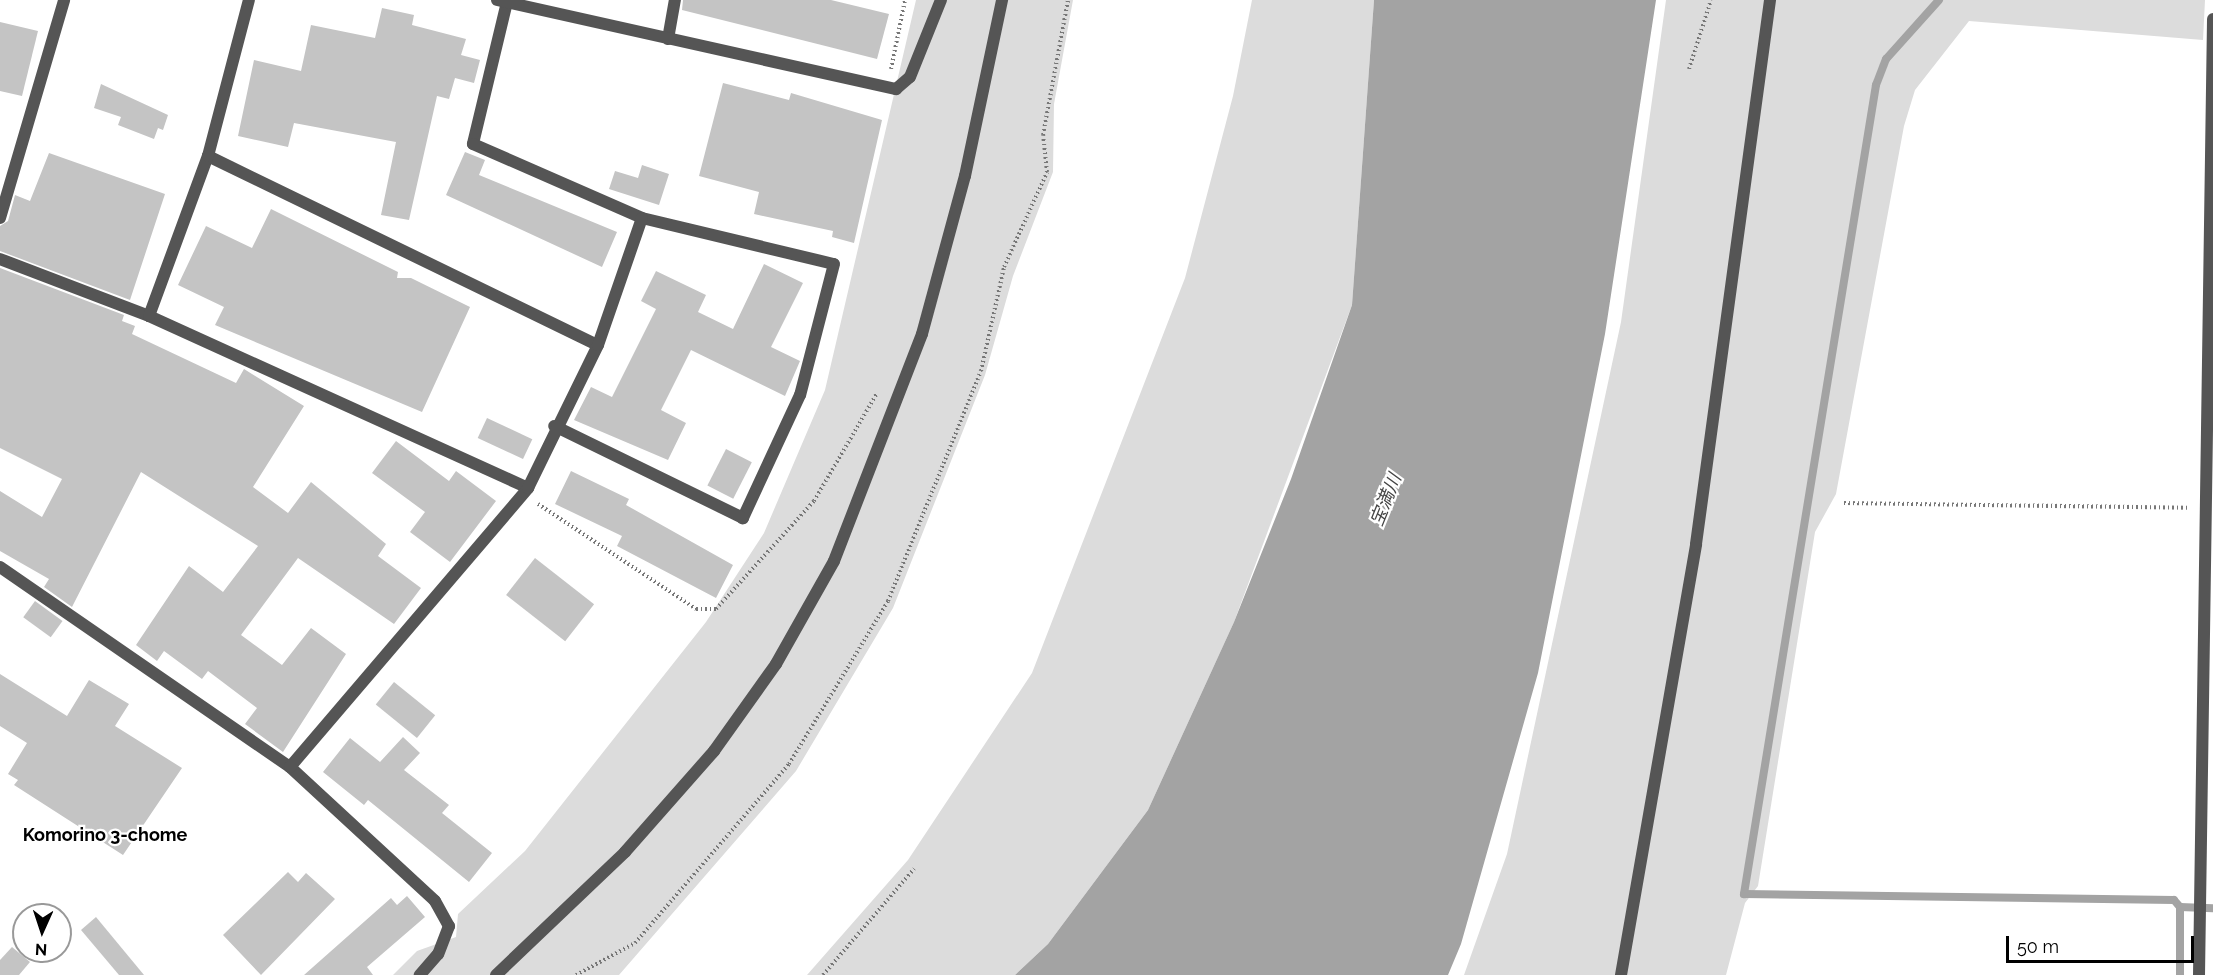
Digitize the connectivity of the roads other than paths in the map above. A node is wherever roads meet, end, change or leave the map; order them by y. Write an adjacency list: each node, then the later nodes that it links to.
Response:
1 (64, 0): 11 (street)
2 (249, 0): 10 (street)
3 (675, 0): 9 (street)
4 (941, 0): 9 (street)
5 (1002, 0): 21 (street)
6 (1770, 0): 22 (street)
7 (504, 1): 9 (street); 12 (street)
8 (2213, 19): 23 (street)
9 (668, 39)
10 (208, 156): 14 (street); 15 (street)
11 (0, 218)
12 (642, 219): 15 (street); 16 (street)
13 (0, 259): 14 (street)
14 (149, 316): 17 (street)
15 (598, 345): 16 (street)
16 (554, 426): 17 (street)
17 (528, 488): 19 (street)
18 (0, 567): 19 (street)
19 (290, 767): 20 (street)
20 (420, 975)
21 (496, 975)
22 (1621, 975)
23 (2199, 975)

